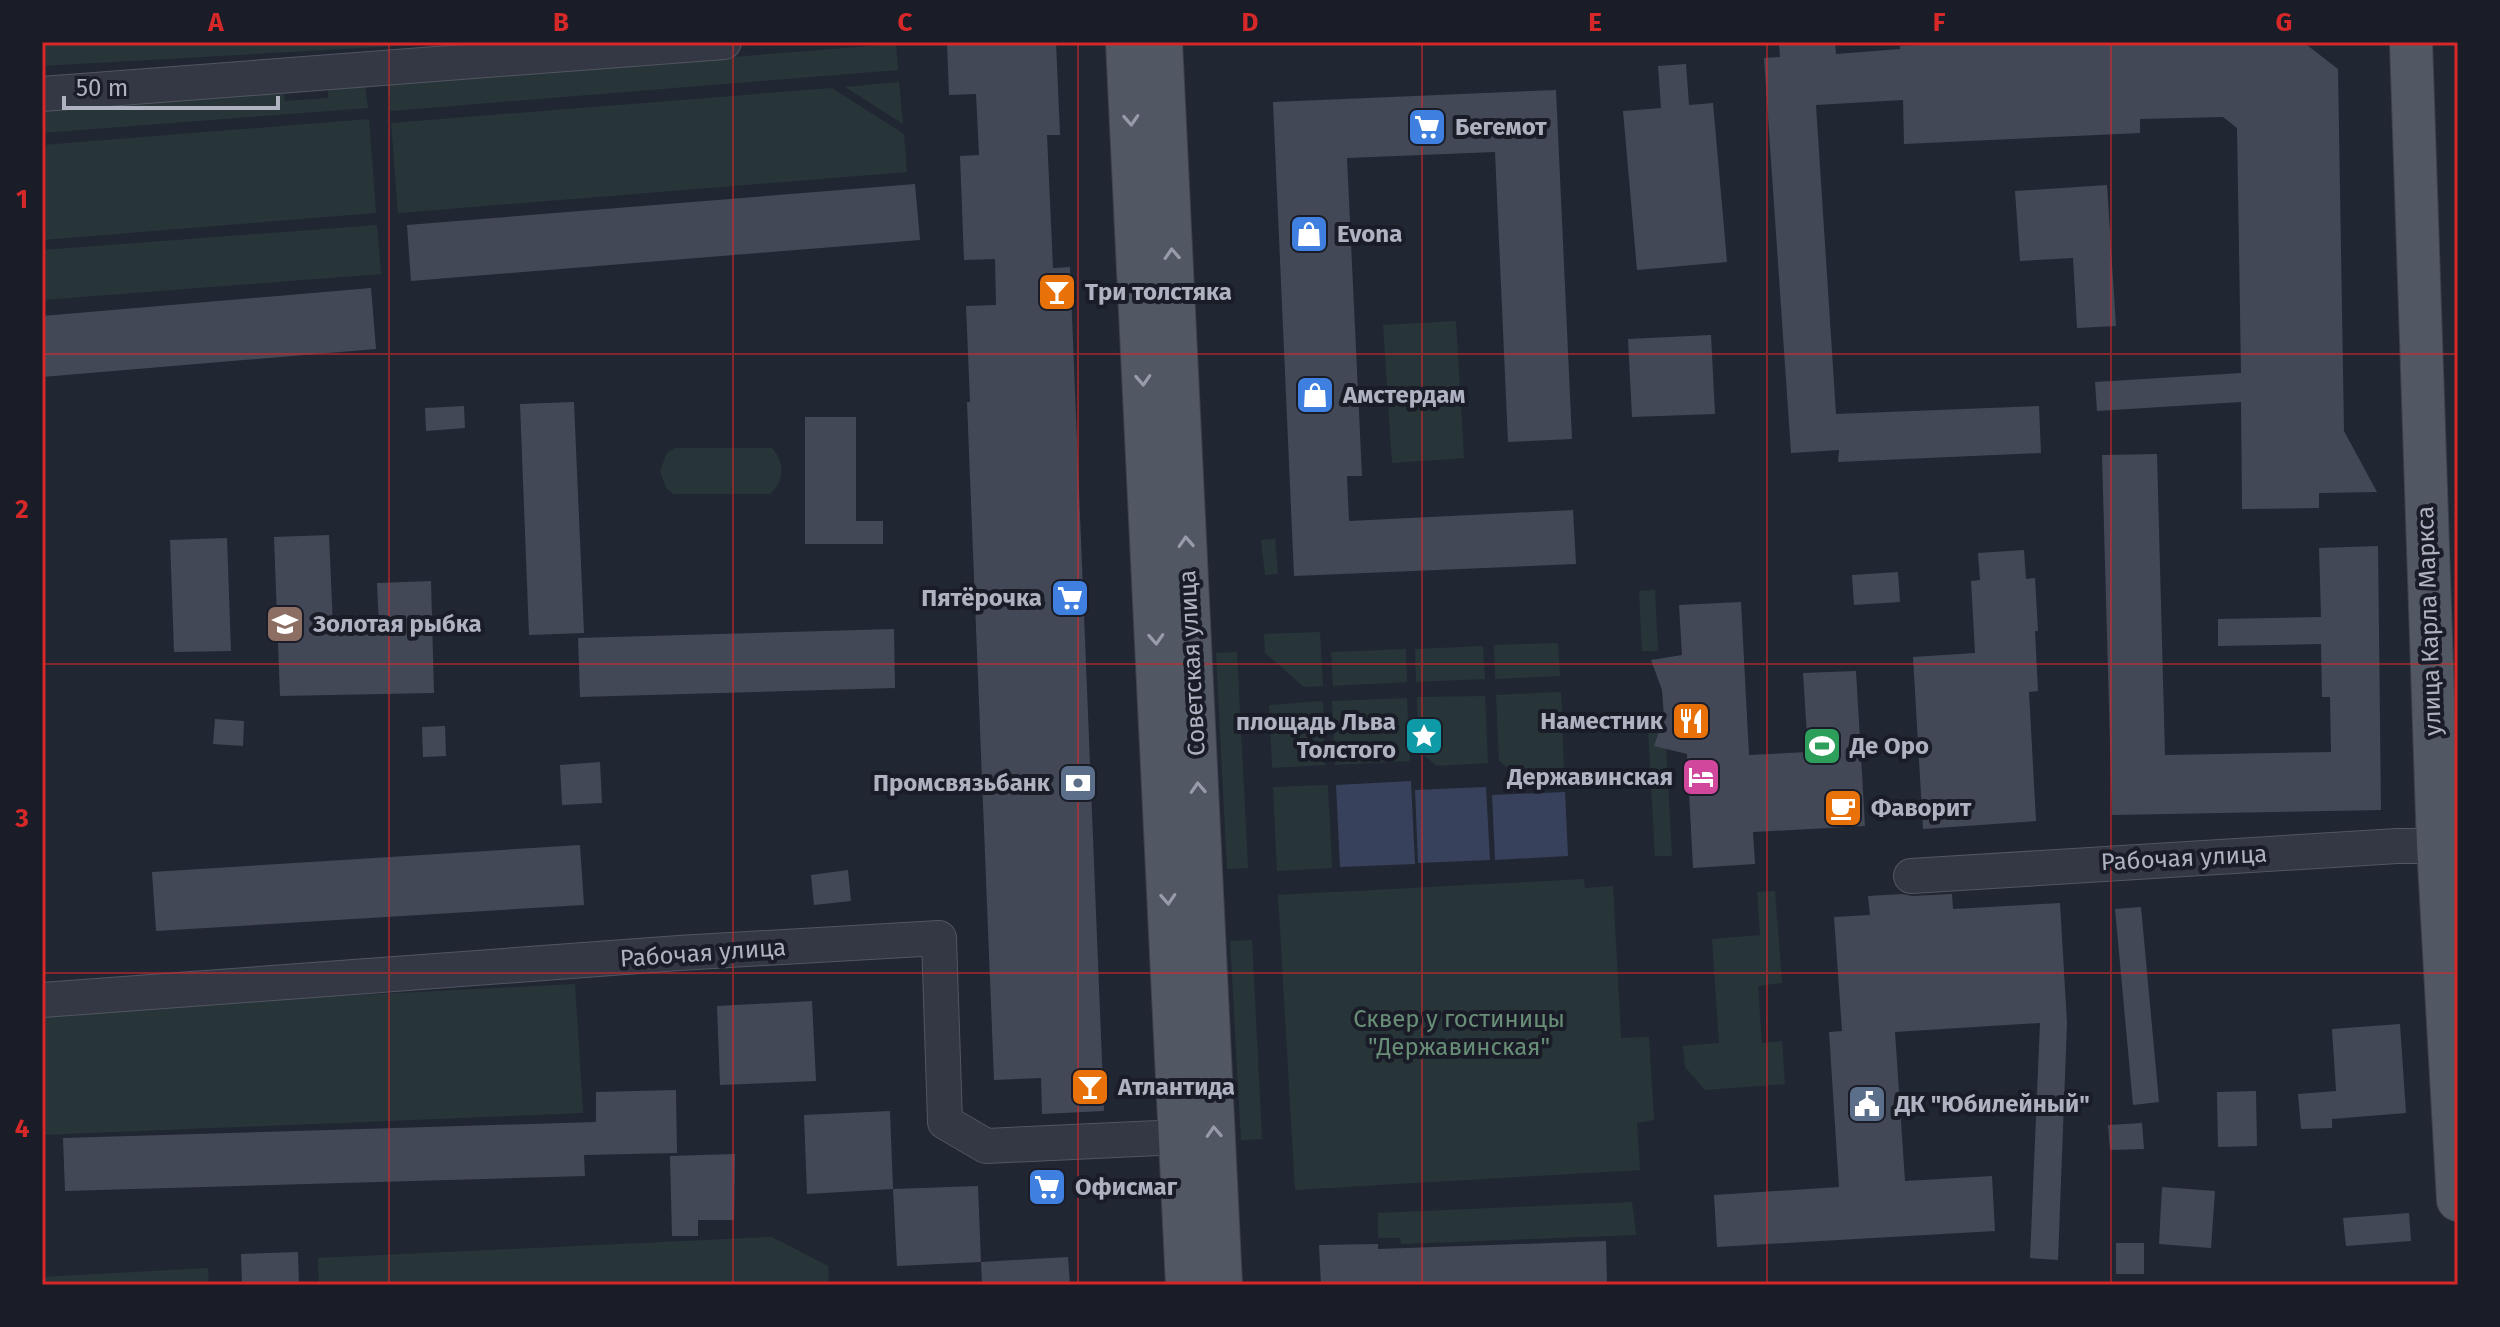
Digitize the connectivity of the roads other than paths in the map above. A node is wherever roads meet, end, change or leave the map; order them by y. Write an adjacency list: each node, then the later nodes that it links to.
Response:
1 (724, 42): 5 (street)
2 (1127, 42): 9 (main road, one-way to 9)
3 (1161, 42): 12 (main road, Советская улица, one-way to 3)
4 (2411, 42): 6 (main road, улица Карла Маркса)
5 (42, 94)
6 (2448, 846): 7 (street, Рабочая улица); 10 (main road, улица Карла Маркса)
7 (1911, 876)
8 (42, 1000): 9 (street, Рабочая улица)
9 (1180, 1137): 11 (main road)
10 (2458, 1200)
11 (1187, 1285)
12 (1221, 1285)

